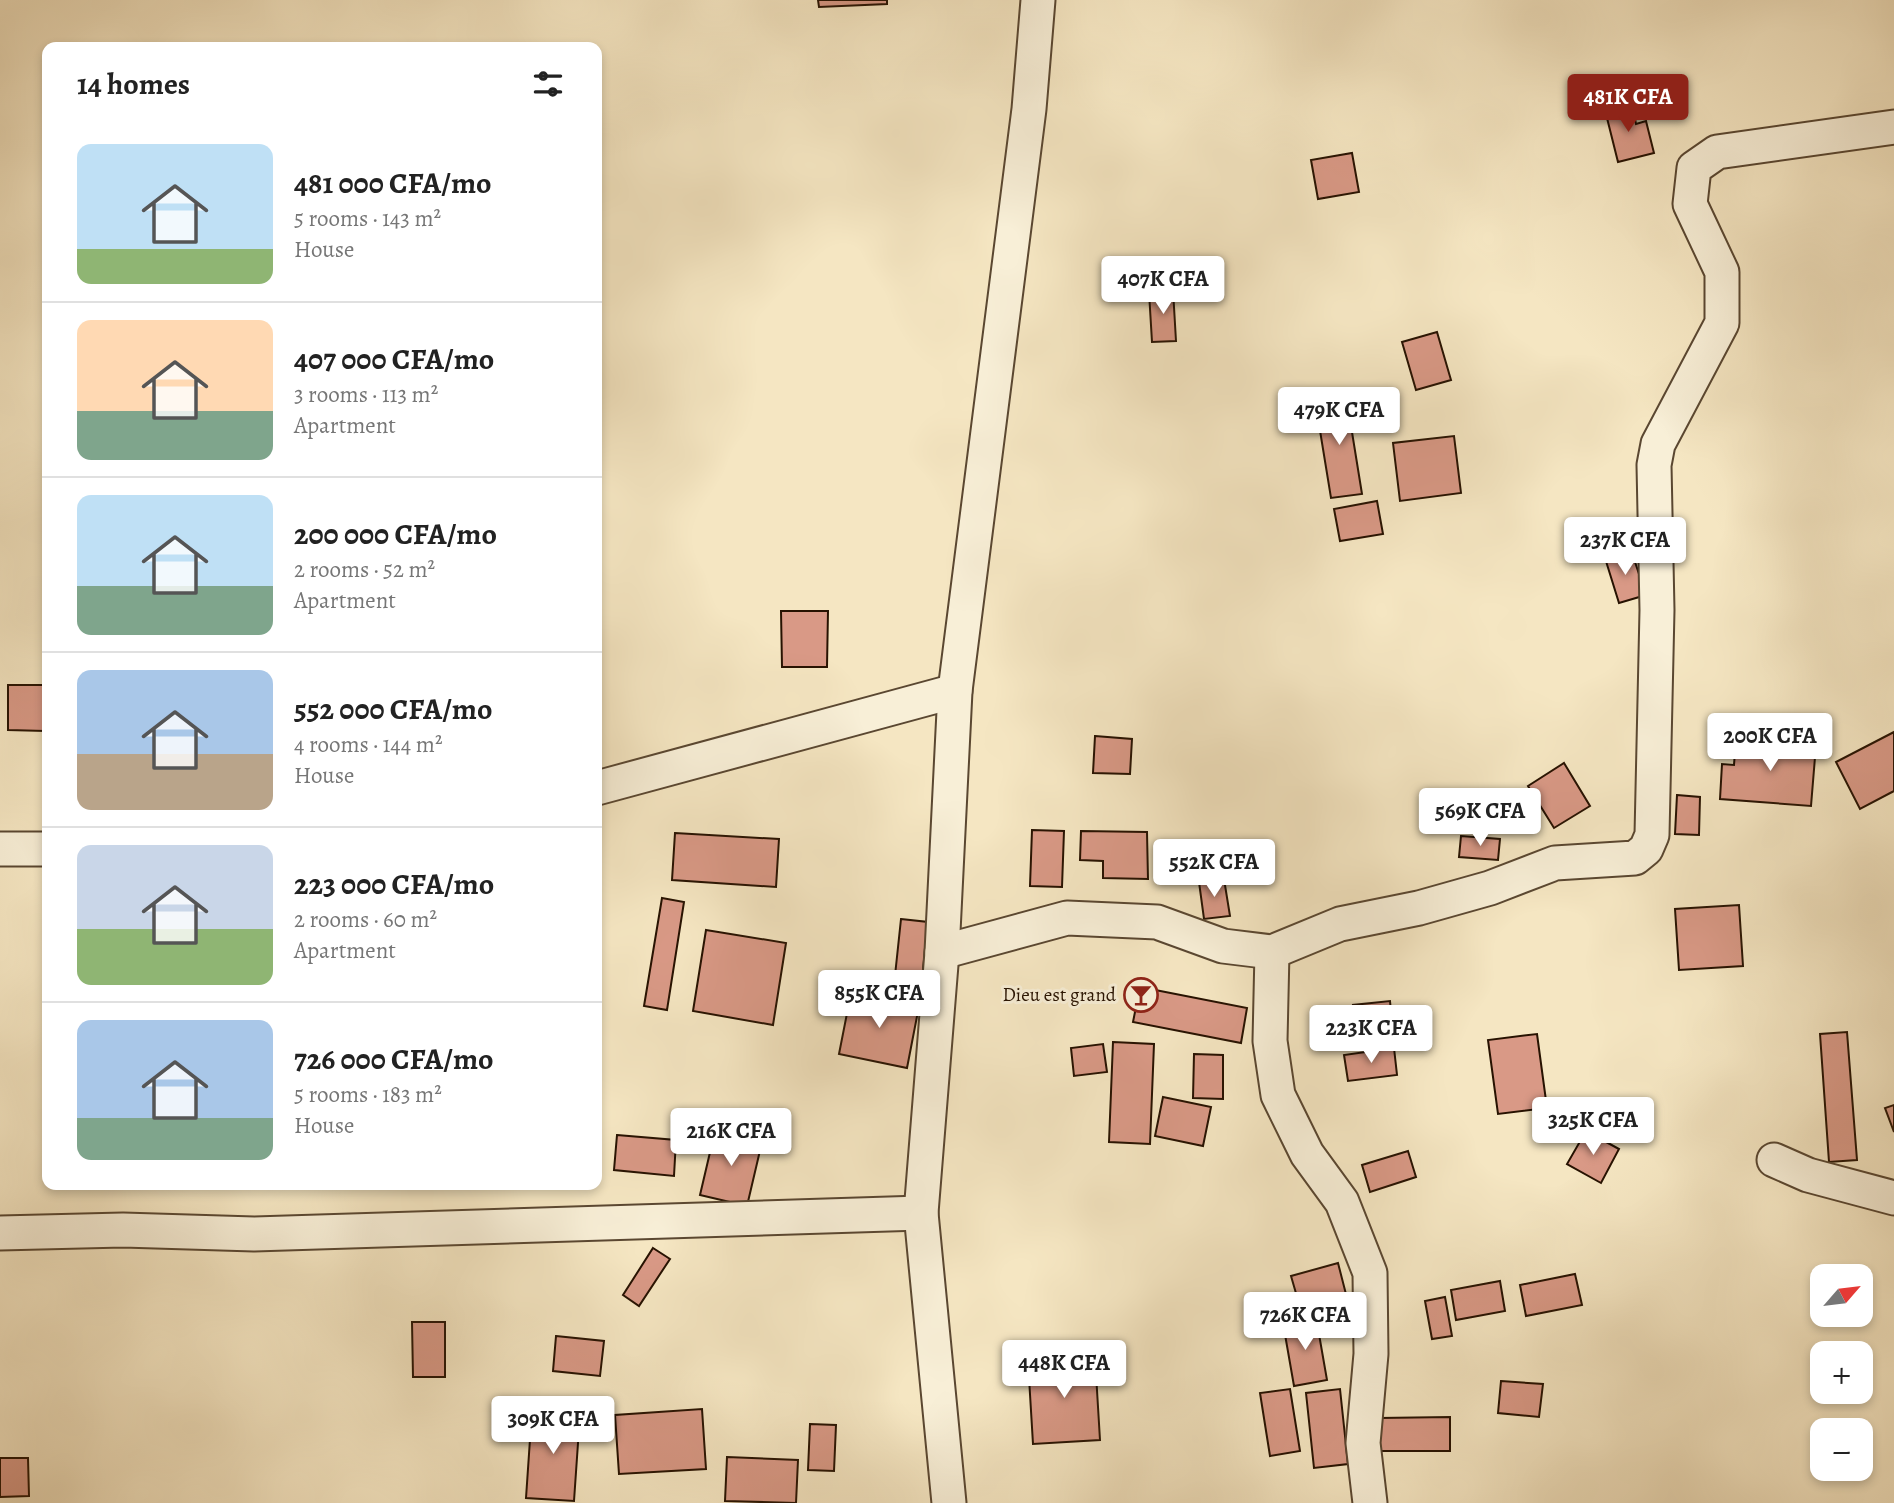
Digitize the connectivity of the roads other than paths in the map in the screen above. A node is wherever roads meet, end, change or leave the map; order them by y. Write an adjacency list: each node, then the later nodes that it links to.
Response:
1 (1038, 0): 3 (street)
2 (1894, 127): 8 (street)
3 (955, 691): 4 (street); 7 (street)
4 (602, 787)
5 (0, 849): 6 (street)
6 (42, 849)
7 (942, 951): 8 (street); 11 (street)
8 (1272, 951): 14 (street)
9 (1774, 1160): 10 (street)
10 (1894, 1198)
11 (921, 1213): 12 (street); 13 (street)
12 (0, 1233)
13 (949, 1503)
14 (1370, 1503)

